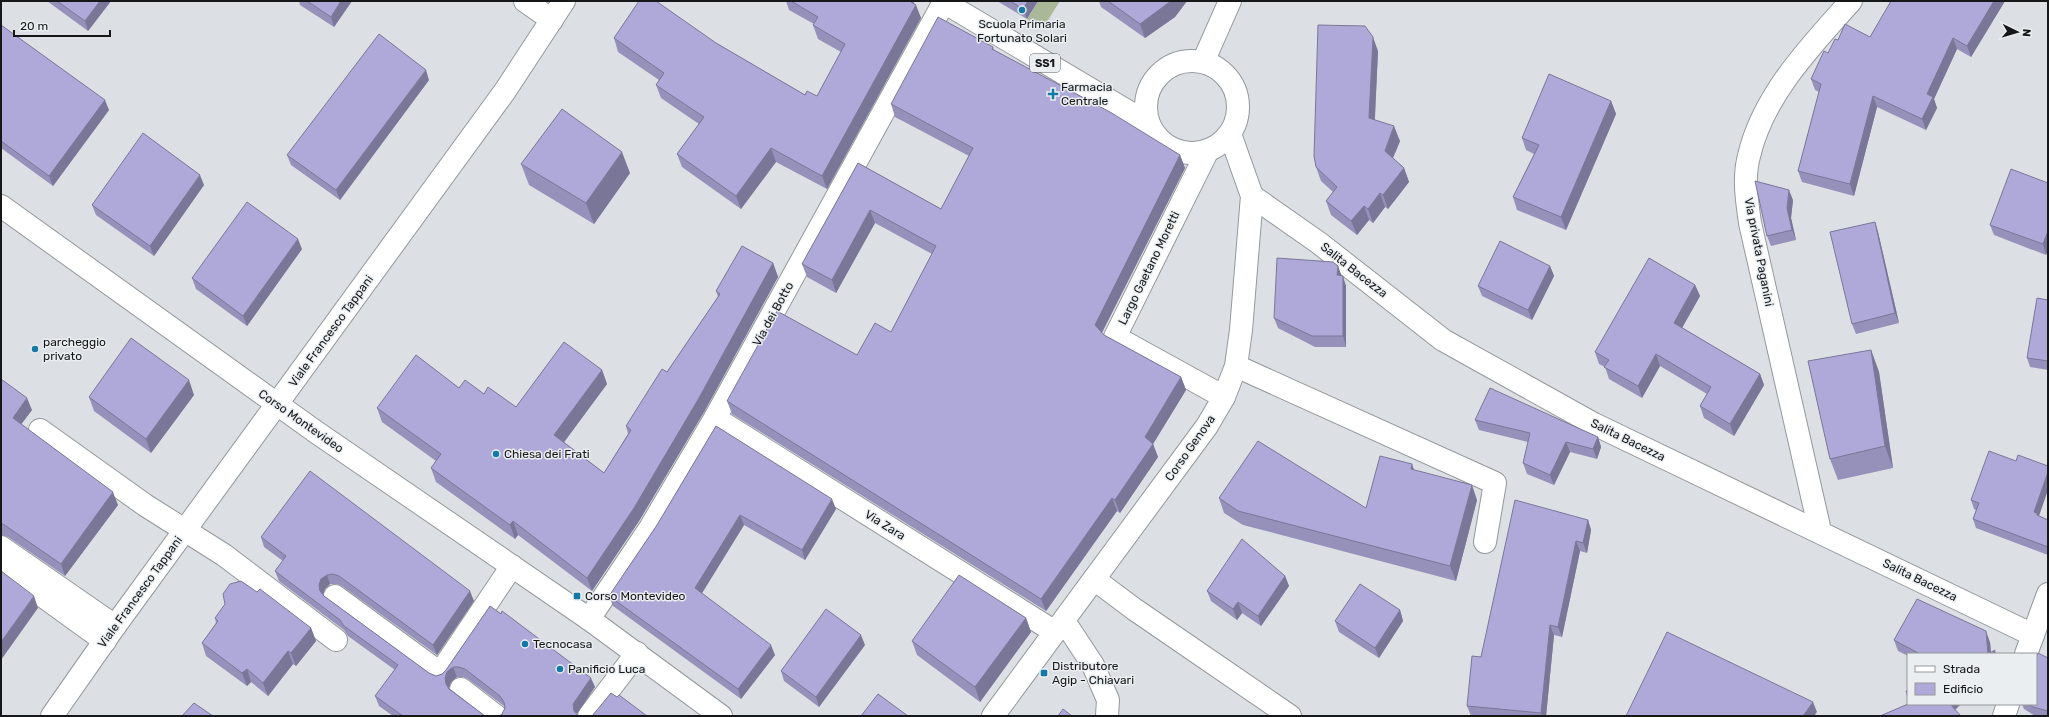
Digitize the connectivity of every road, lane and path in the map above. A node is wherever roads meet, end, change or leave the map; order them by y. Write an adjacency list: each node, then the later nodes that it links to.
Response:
1 (525, 1): 6 (street)
2 (564, 1): 6 (street, Viale Francesco Tappani)
3 (1230, 1): 7 (street)
4 (1851, 1): 19 (street, Via privata Paganini)
5 (943, 2): 8 (street, SS1); 16 (street, Via dei Botto)
6 (552, 20): 15 (street, Viale Francesco Tappani)
7 (1203, 62): 8 (street); 9 (street)
8 (1149, 124): 10 (street)
9 (1230, 134): 10 (street); 11 (street, Corso Genova)
10 (1207, 152): 14 (street, Largo Gaetano Moretti)
11 (1252, 196): 13 (street, Corso Genova); 19 (street, Salita Bacezza)
12 (1, 206): 15 (street, Corso Montevideo)
13 (1236, 366): 14 (street, Corso Genova); 20 (street)
14 (1224, 397): 24 (street, Corso Genova)
15 (278, 405): 18 (street, Viale Francesco Tappani); 23 (street, Corso Montevideo)
16 (716, 418): 27 (street, Via dei Botto); 28 (street, Via Zara)
17 (40, 430): 18 (street)
18 (185, 530): 29 (street, Viale Francesco Tappani); 30 (street)
19 (1820, 531): 31 (street, Salita Bacezza)
20 (1485, 542)
21 (1, 547): 29 (street)
22 (1, 566): 29 (street)
23 (512, 566): 26 (street); 27 (street, Corso Montevideo)
24 (1094, 579): 28 (street, Corso Genova); 41 (street)
25 (2048, 594): 31 (street)
26 (335, 596)
27 (589, 619): 32 (street, Corso Montevideo)
28 (1059, 626): 39 (street, Corso Genova); 40 (street)
29 (110, 634): 35 (street, Viale Francesco Tappani)
30 (336, 640)
31 (2030, 645)
32 (637, 653): 37 (street); 38 (street, Corso Montevideo)
33 (461, 689): 36 (street)
34 (2008, 705): 42 (street)
35 (52, 716)
36 (496, 716)
37 (589, 716)
38 (721, 716)
39 (993, 716)
40 (1106, 716)
41 (1290, 716)
42 (2004, 716)

